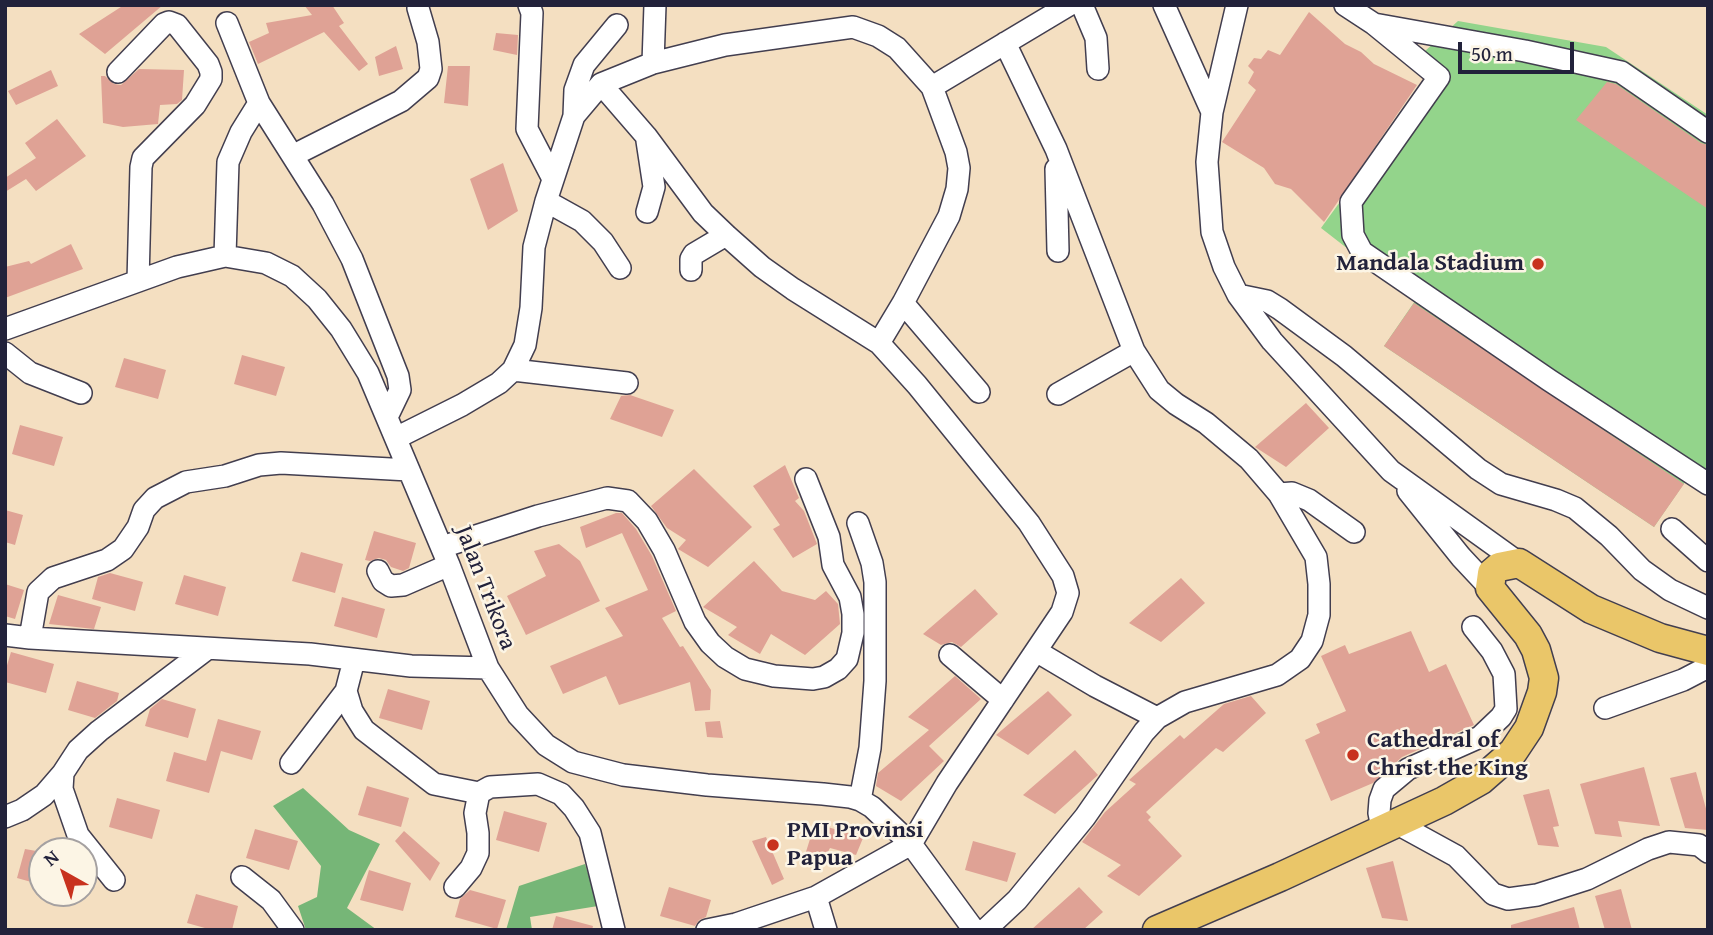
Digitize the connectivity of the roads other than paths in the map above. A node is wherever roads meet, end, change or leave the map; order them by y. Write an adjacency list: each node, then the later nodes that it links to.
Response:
1 (529, 5): 25 (street)
2 (654, 5): 13 (street)
3 (1069, 5): 12 (street)
4 (1082, 5): 14 (street)
5 (1164, 5): 19 (street)
6 (1237, 5): 19 (street)
7 (1345, 5): 10 (street)
8 (418, 8): 24 (street)
9 (227, 23): 18 (street)
10 (1374, 24): 21 (street); 50 (street)
11 (617, 25): 20 (street)
12 (1005, 43): 17 (street); 23 (street)
13 (653, 63): 16 (street); 17 (street)
14 (1098, 69)
15 (118, 72): 33 (street)
16 (601, 83): 20 (street); 22 (street)
17 (932, 87): 35 (street)
18 (259, 103): 24 (street); 30 (street)
19 (1212, 112): 34 (street)
20 (574, 116): 25 (street)
21 (1708, 132)
22 (646, 136): 27 (street); 28 (street)
23 (1056, 149): 29 (street); 38 (street)
24 (294, 156): 45 (street)
25 (553, 179): 26 (street)
26 (546, 201): 31 (street); 40 (street)
27 (647, 212)
28 (726, 235): 32 (street); 37 (street)
29 (1058, 251)
30 (225, 256): 33 (street, Jalan Trikora); 45 (street, Jalan Trikora)
31 (620, 268)
32 (691, 270)
33 (138, 281): 36 (street, Jalan Trikora)
34 (1238, 295): 48 (street); 60 (street)
35 (903, 303): 37 (street); 43 (street)
36 (5, 330)
37 (879, 343): 65 (street)
38 (1135, 351): 44 (street); 51 (street)
39 (5, 353): 42 (street)
40 (513, 370): 41 (street); 46 (street)
41 (627, 383)
42 (81, 393)
43 (979, 393)
44 (1058, 394)
45 (387, 417): 46 (street, Jalan Trikora)
46 (396, 438): 47 (street, Jalan Trikora)
47 (410, 470): 55 (street, Jalan Trikora); 63 (street)
48 (1391, 471): 57 (street); 59 (street)
49 (806, 479): 55 (street)
50 (1708, 484)
51 (1279, 494): 54 (street); 74 (street)
52 (858, 523): 78 (street)
53 (1672, 529): 56 (street)
54 (1354, 533)
55 (445, 556): 58 (street); 70 (street, Jalan Trikora)
56 (1708, 561)
57 (1519, 563): 59 (main road); 66 (main road)
58 (379, 571)
59 (1490, 588): 80 (main road)
60 (1708, 608)
61 (1473, 627): 80 (street)
62 (5, 635): 63 (street)
63 (30, 638): 64 (street)
64 (206, 649): 68 (street); 76 (street)
65 (1036, 651): 72 (street); 74 (street)
66 (1708, 651)
67 (950, 655): 72 (street)
68 (354, 660): 70 (street); 71 (street)
69 (1708, 667): 73 (street)
70 (488, 668): 78 (street, Jalan Trikora)
71 (346, 691): 75 (street); 77 (street)
72 (1003, 700): 81 (street)
73 (1605, 708)
74 (1157, 718): 87 (street)
75 (290, 763)
76 (63, 773): 79 (street); 84 (street)
77 (479, 793): 85 (street); 89 (street)
78 (860, 800): 81 (street, Jalan Trikora)
79 (5, 817)
80 (1388, 825): 82 (street); 92 (main road)
81 (911, 844): 86 (street); 87 (street, Jalan Trikora)
82 (1708, 852)
83 (242, 877): 88 (street)
84 (114, 880)
85 (455, 887)
86 (816, 897): 90 (street); 91 (street)
87 (987, 928)
88 (293, 930)
89 (614, 930)
90 (707, 930)
91 (825, 930)
92 (1157, 930)

